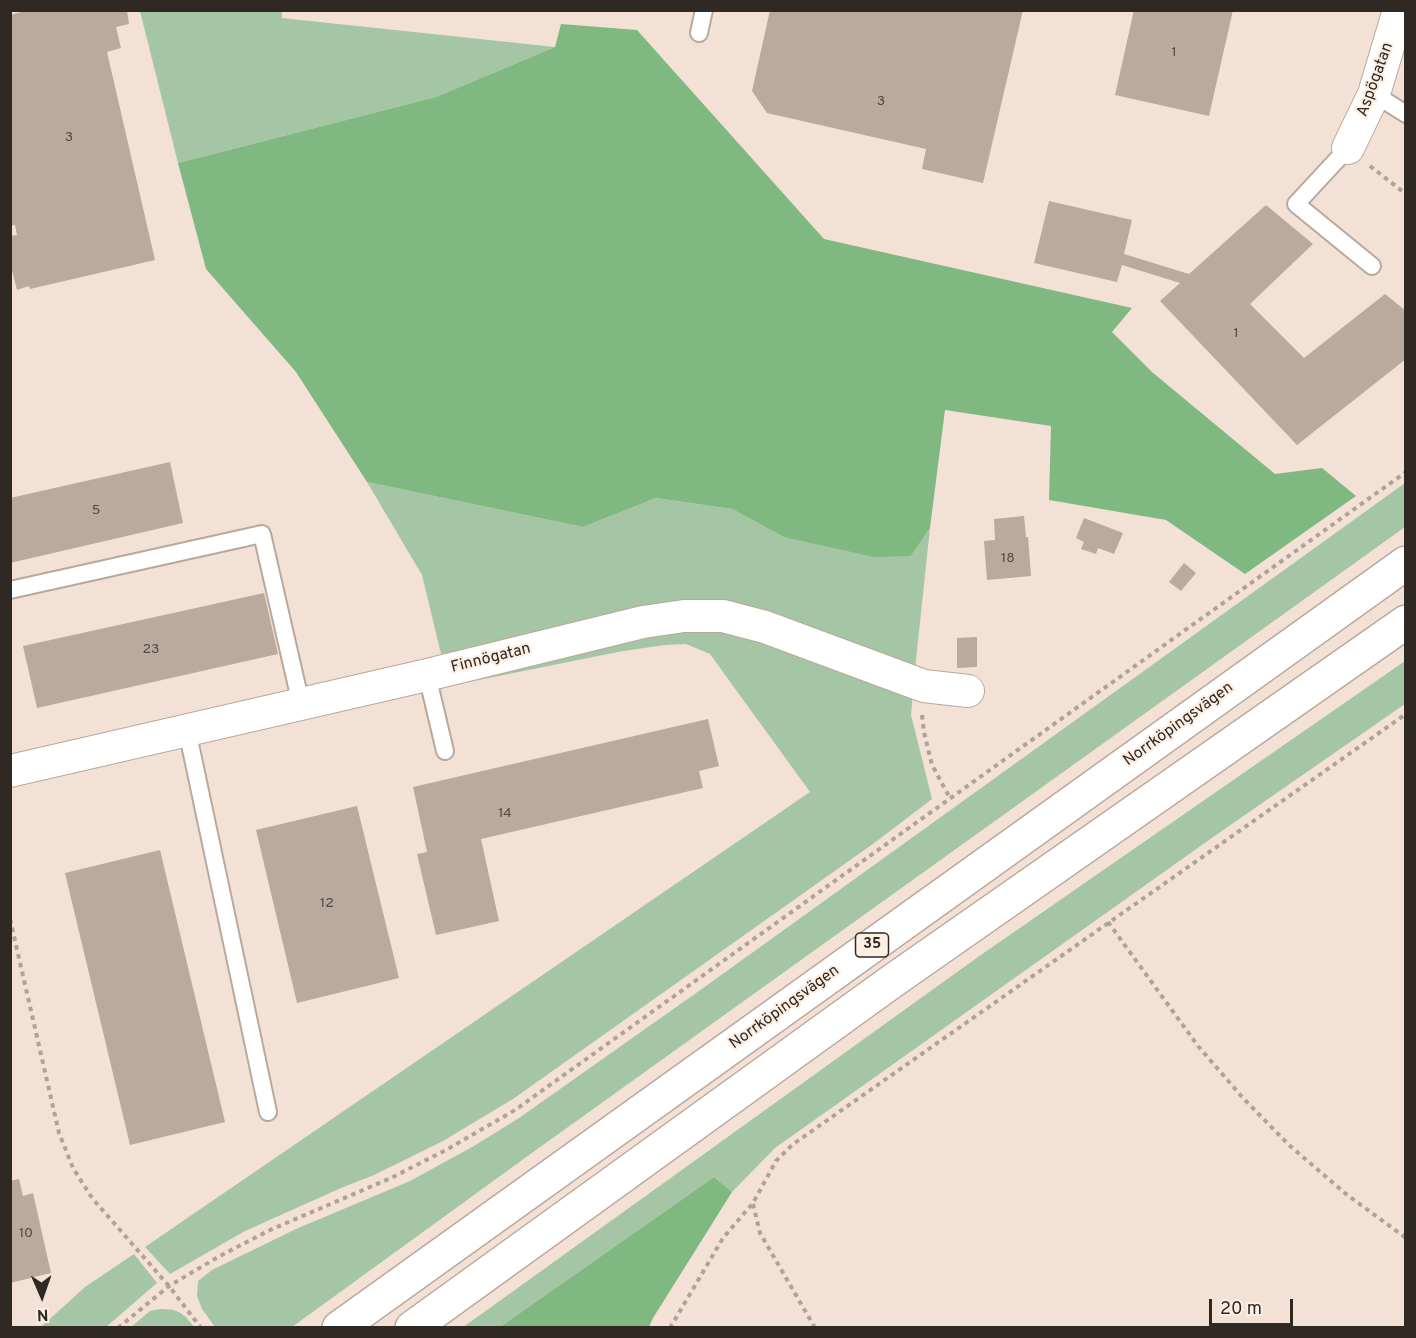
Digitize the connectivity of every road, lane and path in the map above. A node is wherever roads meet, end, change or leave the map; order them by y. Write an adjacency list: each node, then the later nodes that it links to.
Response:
1 (704, 10): 3 (lane)
2 (1399, 10): 4 (street, Aspögatan)
3 (699, 33)
4 (1374, 94): 5 (lane); 6 (street, Aspögatan)
5 (1406, 114)
6 (1348, 148): 7 (path); 8 (lane)
7 (1406, 194)
8 (1372, 266)
9 (1406, 472): 21 (path)
10 (1406, 563): 30 (main road, Norrköpingsvägen / 35)
11 (10, 591): 16 (lane)
12 (1406, 622): 31 (main road, 35)
13 (427, 675): 14 (street, Finnögatan); 16 (street, Finnögatan); 19 (lane)
14 (924, 686): 15 (street, Finnögatan); 21 (path)
15 (968, 691)
16 (301, 704): 18 (street, Finnögatan)
17 (1406, 714): 23 (path)
18 (187, 730): 20 (street, Finnögatan); 24 (lane)
19 (445, 751)
20 (10, 771)
21 (950, 798): 27 (path)
22 (10, 919): 27 (path)
23 (1108, 922): 25 (path); 26 (path)
24 (268, 1112)
25 (753, 1203): 32 (path); 33 (path)
26 (1406, 1238)
27 (169, 1286): 28 (path); 29 (path)
28 (118, 1328)
29 (201, 1328)
30 (339, 1328)
31 (412, 1328)
32 (670, 1328)
33 (815, 1328)

